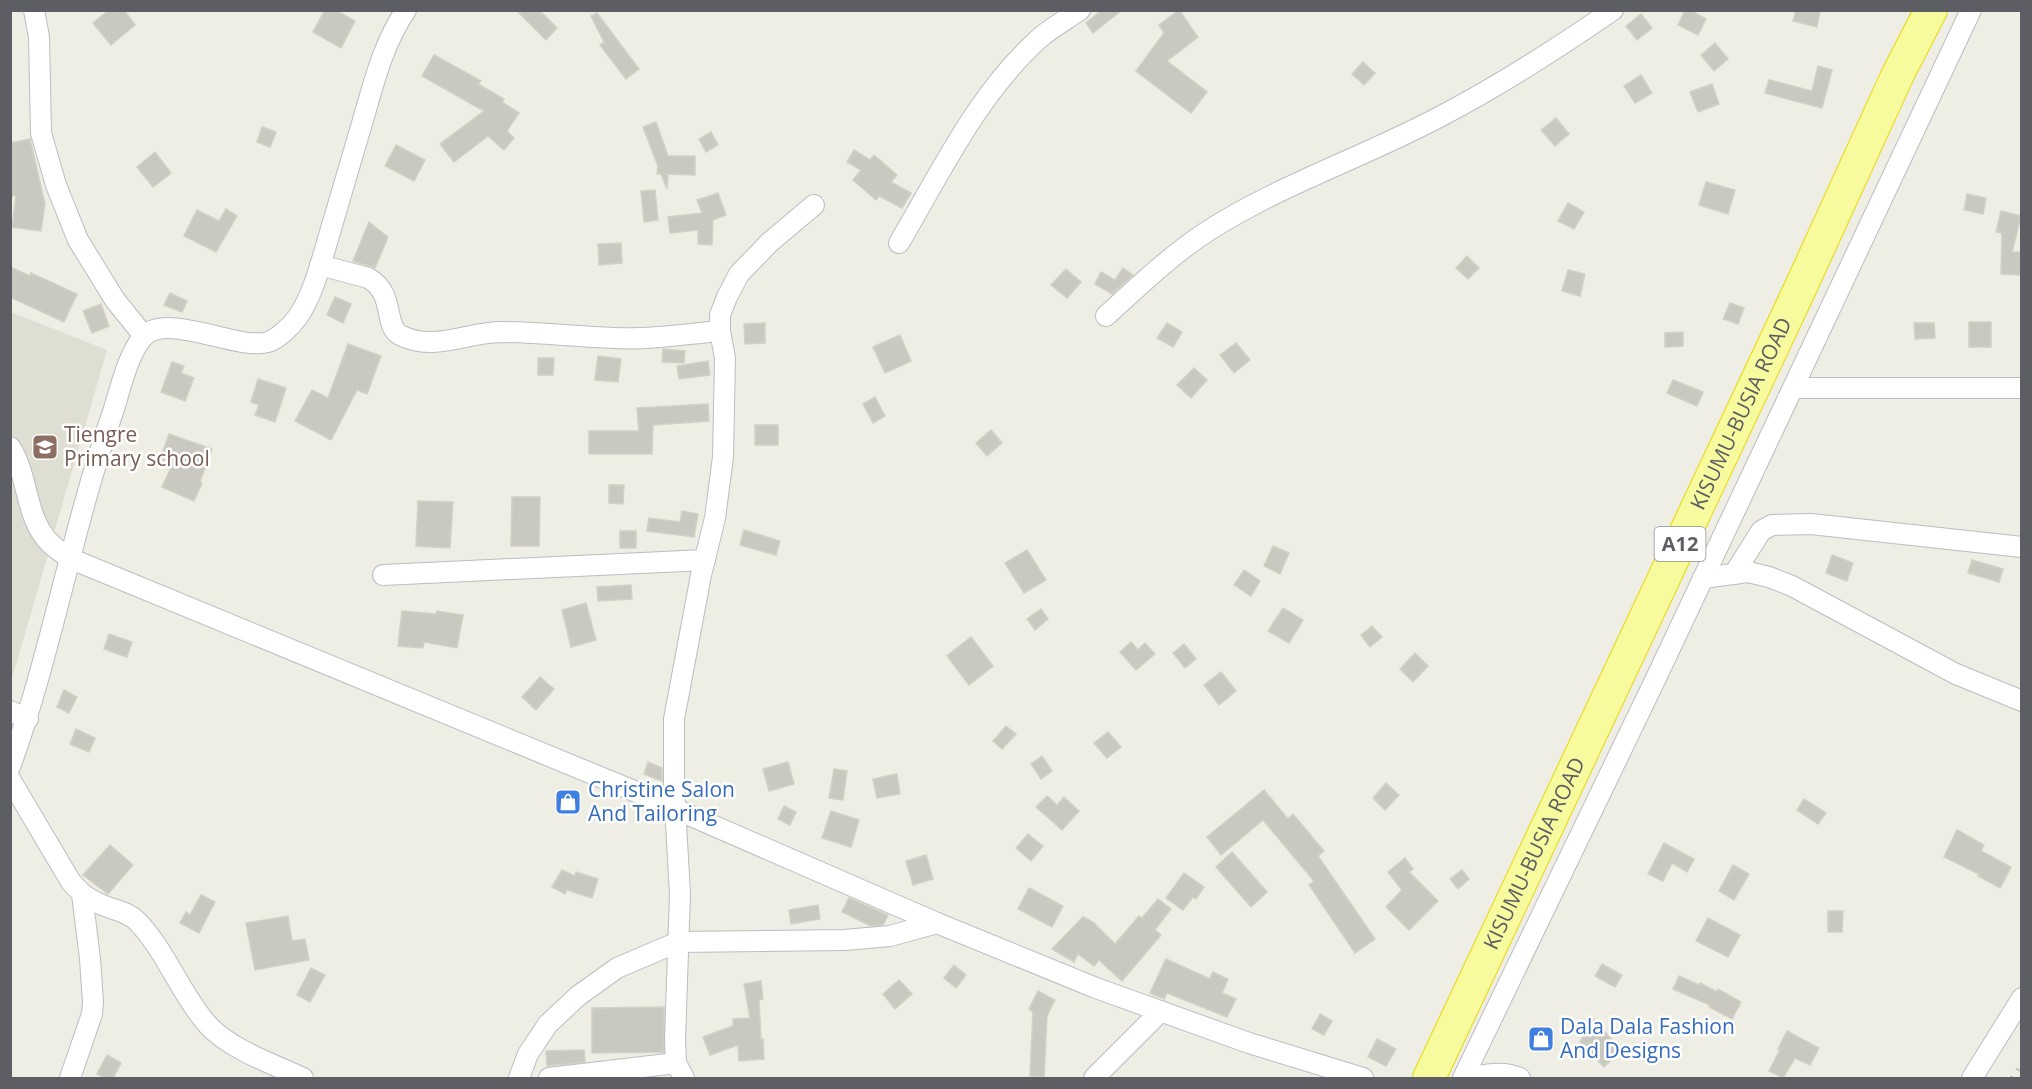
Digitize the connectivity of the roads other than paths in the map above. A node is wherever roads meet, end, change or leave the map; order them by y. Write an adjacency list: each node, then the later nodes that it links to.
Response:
1 (33, 10): 14 (street)
2 (406, 10): 9 (street)
3 (1080, 10): 8 (street)
4 (1613, 10): 12 (street)
5 (1931, 10): 10 (highway, KISUMU-BUSIA ROAD / A12)
6 (1971, 10): 11 (street)
7 (814, 205): 13 (street)
8 (899, 243)
9 (320, 265): 13 (street); 14 (street)
10 (1798, 292): 11 (street); 41 (highway, KISUMU-BUSIA ROAD / A12)
11 (1830, 308): 15 (street)
12 (1106, 316)
13 (720, 331): 20 (street)
14 (144, 336): 19 (street)
15 (1792, 388): 16 (street); 23 (street)
16 (2022, 388)
17 (10, 447): 19 (street)
18 (2022, 547): 21 (street)
19 (69, 558): 25 (street); 28 (street)
20 (705, 560): 22 (street); 28 (street)
21 (1734, 574): 23 (street); 24 (street)
22 (382, 575)
23 (1703, 578): 42 (street)
24 (2022, 701)
25 (19, 715): 26 (street)
26 (10, 767)
27 (10, 778): 29 (street)
28 (676, 809): 30 (street); 31 (street)
29 (82, 894): 35 (street); 36 (street)
30 (937, 923): 31 (street); 33 (street)
31 (678, 942): 34 (street); 37 (street)
32 (2022, 998): 44 (street)
33 (1161, 1011): 39 (street); 40 (street)
34 (680, 1071): 38 (street)
35 (70, 1078)
36 (303, 1078)
37 (519, 1078)
38 (549, 1078)
39 (1094, 1078)
40 (1363, 1078)
41 (1429, 1078)
42 (1464, 1078): 43 (street)
43 (1520, 1078)
44 (1972, 1078)

